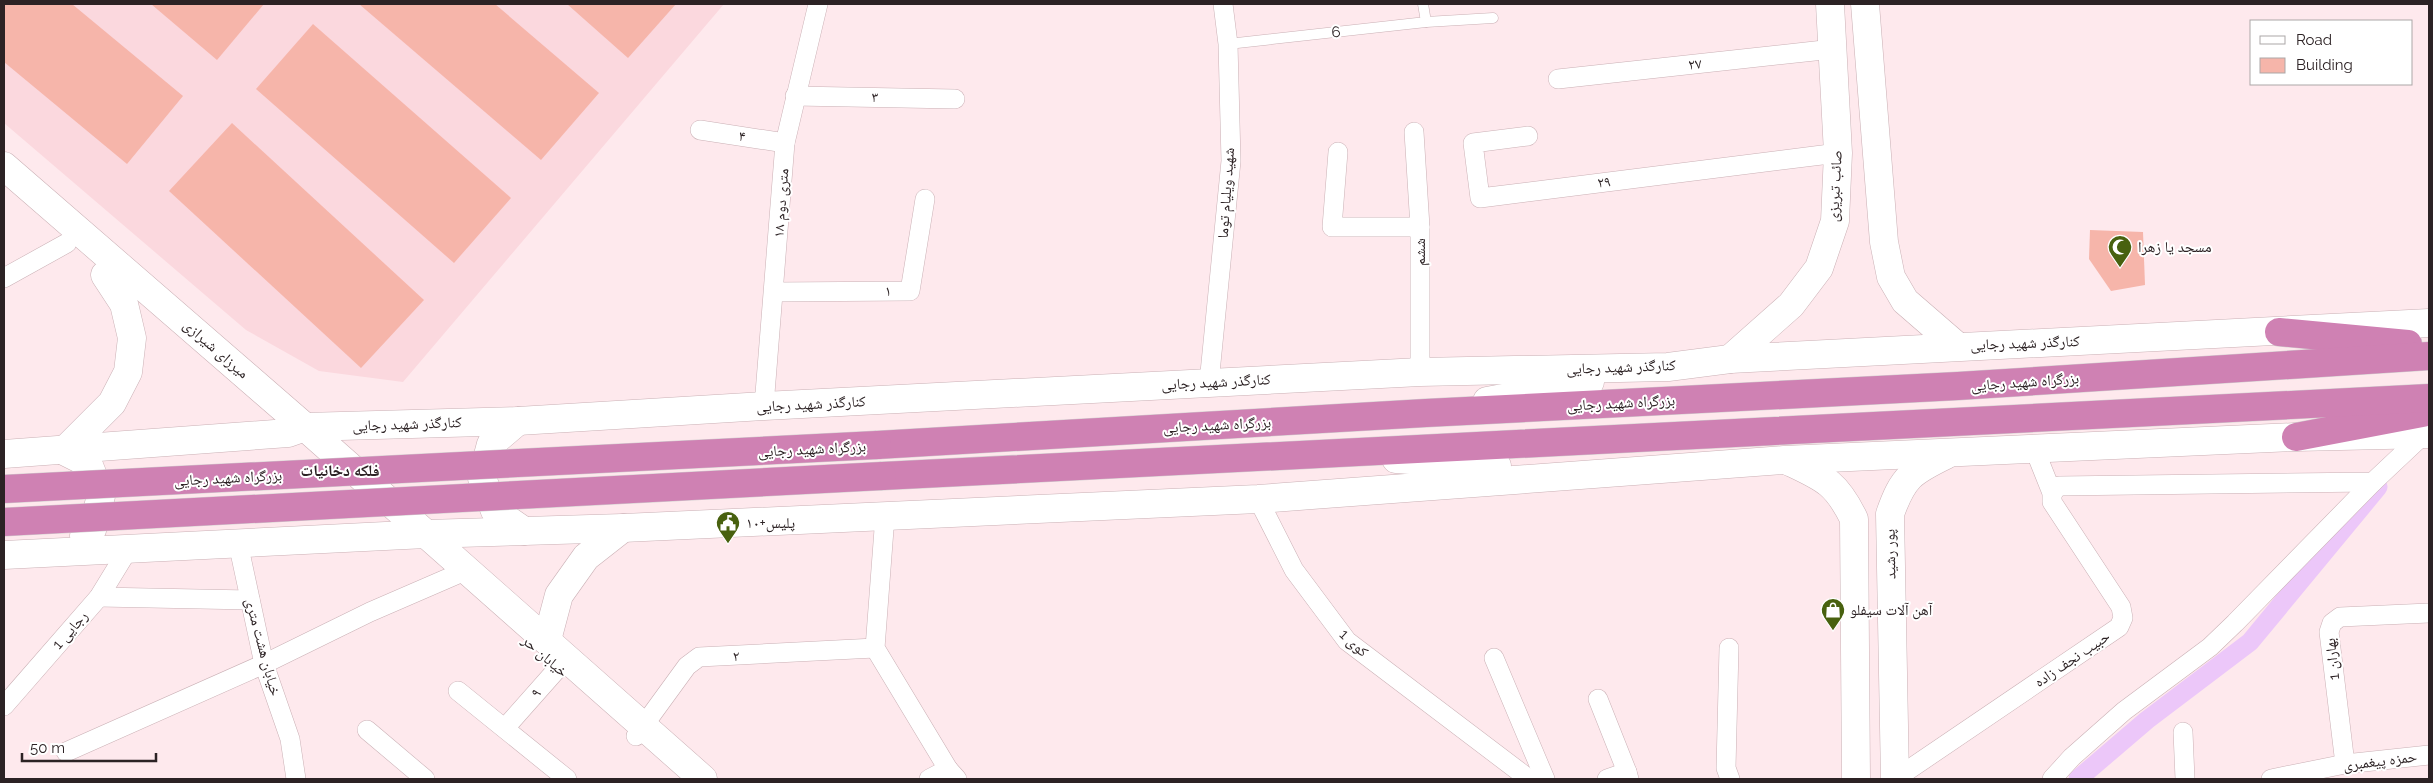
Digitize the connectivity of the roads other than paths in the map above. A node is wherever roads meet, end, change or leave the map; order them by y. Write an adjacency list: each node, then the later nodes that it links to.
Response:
1 (818, 4): 11 (street, ۱۸ متری دوم)
2 (1223, 4): 8 (street, شهید ویلیام توما)
3 (1423, 4): 7 (lane)
4 (1830, 4): 9 (main road, صائب تبریزی)
5 (1865, 4): 29 (main road)
6 (1492, 18): 7 (lane, 6)
7 (1426, 22): 8 (lane, 6)
8 (1228, 44): 35 (street, شهید ویلیام توما)
9 (1833, 49): 10 (street, ۲۷); 18 (main road, صائب تبریزی)
10 (1558, 79)
11 (796, 96): 12 (street, ۳); 16 (street, ۱۸ متری دوم)
12 (954, 99)
13 (700, 130): 16 (street, ۴)
14 (1414, 132): 22 (street, ششم)
15 (1528, 136): 18 (street, ۲۹)
16 (785, 143): 26 (street, ۱۸ متری دوم)
17 (1338, 152): 22 (street)
18 (1838, 152): 32 (main road, صائب تبریزی)
19 (4, 166): 41 (main road, میرزای شیرازی)
20 (4, 189): 23 (main road, میرزای شیرازی)
21 (925, 199): 26 (street, ۱)
22 (1420, 227): 34 (street, ششم)
23 (67, 243): 24 (main road, میرزای شیرازی); 25 (street)
24 (105, 276): 41 (main road, میرزای شیرازی); 44 (main road)
25 (4, 278)
26 (774, 292): 37 (street, ۱۸ متری دوم)
27 (2429, 323): 28 (main road, کنارگذر شهید رجایی)
28 (2279, 332): 29 (main road, کنارگذر شهید رجایی); 30 (highway)
29 (1957, 346): 32 (main road, کنارگذر شهید رجایی)
30 (2429, 346)
31 (2429, 356): 38 (highway, بزرگراه شهید رجایی)
32 (1730, 359): 33 (main road, کنارگذر شهید رجایی)
33 (1668, 367): 34 (main road, کنارگذر شهید رجایی); 38 (main road)
34 (1420, 372): 35 (main road, کنارگذر شهید رجایی)
35 (1209, 383): 37 (main road, کنارگذر شهید رجایی)
36 (2429, 398): 47 (highway, بزرگراه شهید رجایی)
37 (764, 406): 39 (main road, کنارگذر شهید رجایی)
38 (1426, 412): 51 (highway, بزرگراه شهید رجایی, bridge)
39 (518, 421): 41 (main road, کنارگذر شهید رجایی); 57 (main road)
40 (2427, 427): 42 (highway); 50 (street)
41 (296, 430): 44 (main road, کنارگذر شهید رجایی); 58 (main road, میرزای شیرازی)
42 (2296, 437): 43 (main road)
43 (2034, 448): 45 (main road); 52 (street)
44 (64, 451): 46 (main road, کنارگذر شهید رجایی); 61 (main road)
45 (1954, 451): 48 (main road); 95 (main road, پور رشید)
46 (4, 454)
47 (1314, 454): 49 (main road); 55 (highway, بزرگراه شهید رجایی, bridge)
48 (1784, 460): 49 (main road); 94 (main road)
49 (1595, 472): 53 (main road)
50 (2373, 482): 52 (street); 96 (street)
51 (4, 489)
52 (2052, 493): 95 (street, حبیب نجف زاده)
53 (1258, 499): 54 (main road); 90 (street, کوی 1)
54 (885, 516): 56 (main road); 67 (street)
55 (4, 522)
56 (623, 528): 57 (main road); 69 (main road)
57 (524, 531): 58 (main road)
58 (415, 535): 59 (main road); 63 (main road, خیابان حر)
59 (238, 543): 60 (main road); 65 (street, خیابان هشت متری)
60 (130, 548): 61 (main road); 64 (street, رجایی 1)
61 (64, 551): 62 (main road)
62 (4, 555)
63 (458, 573): 69 (main road, خیابان حر); 71 (street)
64 (99, 597): 65 (street); 74 (street, رجایی 1)
65 (250, 600): 71 (street, خیابان هشت متری)
66 (2429, 614): 81 (street, بهاران 1)
67 (875, 648): 77 (street, ۲); 82 (street)
68 (1728, 648): 93 (street)
69 (557, 655): 75 (street, ۹); 77 (main road, خیابان حر)
70 (1494, 658): 91 (street)
71 (264, 664): 79 (street); 84 (street, خیابان هشت متری)
72 (458, 690): 75 (street)
73 (1598, 699): 83 (street)
74 (4, 706)
75 (505, 728): 86 (street)
76 (367, 730): 85 (street)
77 (640, 731): 87 (main road, خیابان حر); 88 (main road, خیابان حر)
78 (2183, 732): 97 (street)
79 (66, 752)
80 (2429, 755): 81 (street, حمزه پیغمبری)
81 (2345, 764): 98 (street, حمزه پیغمبری)
82 (952, 774): 89 (street)
83 (1628, 776): 92 (street)
84 (296, 779)
85 (425, 779)
86 (567, 779)
87 (683, 779)
88 (703, 779)
89 (929, 779)
90 (1529, 779)
91 (1544, 779)
92 (1607, 779)
93 (1730, 779)
94 (1856, 779)
95 (1895, 779)
96 (2052, 779)
97 (2185, 779)
98 (2271, 779)

